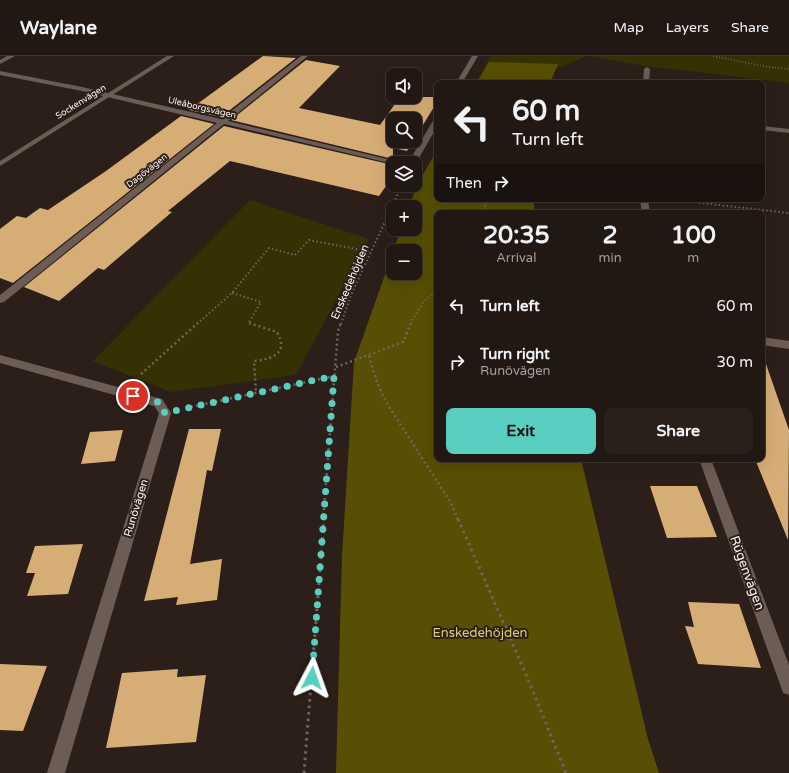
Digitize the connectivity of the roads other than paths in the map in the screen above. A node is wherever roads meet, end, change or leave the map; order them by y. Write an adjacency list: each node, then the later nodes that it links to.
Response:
1 (12, 56): 5 (street)
2 (171, 56): 10 (street, Sockenvägen)
3 (306, 56): 11 (street, Dagövägen)
4 (475, 56): 8 (street)
5 (0, 62)
6 (647, 68): 9 (street)
7 (0, 73): 10 (street, Uleåborgsvägen)
8 (461, 80)
9 (646, 80)
10 (108, 96): 11 (street, Uleåborgsvägen); 17 (street, Sockenvägen)
11 (223, 123): 16 (street, Uleåborgsvägen); 18 (street, Dagövägen)
12 (434, 126): 15 (street)
13 (765, 128): 14 (street)
14 (789, 131)
15 (416, 156)
16 (386, 160)
17 (0, 164)
18 (0, 300)
19 (765, 341): 20 (street)
20 (789, 344)
21 (0, 359): 24 (street, Runövägen)
22 (707, 462): 23 (street, Rügenvägen)
23 (789, 687)
24 (56, 773)

